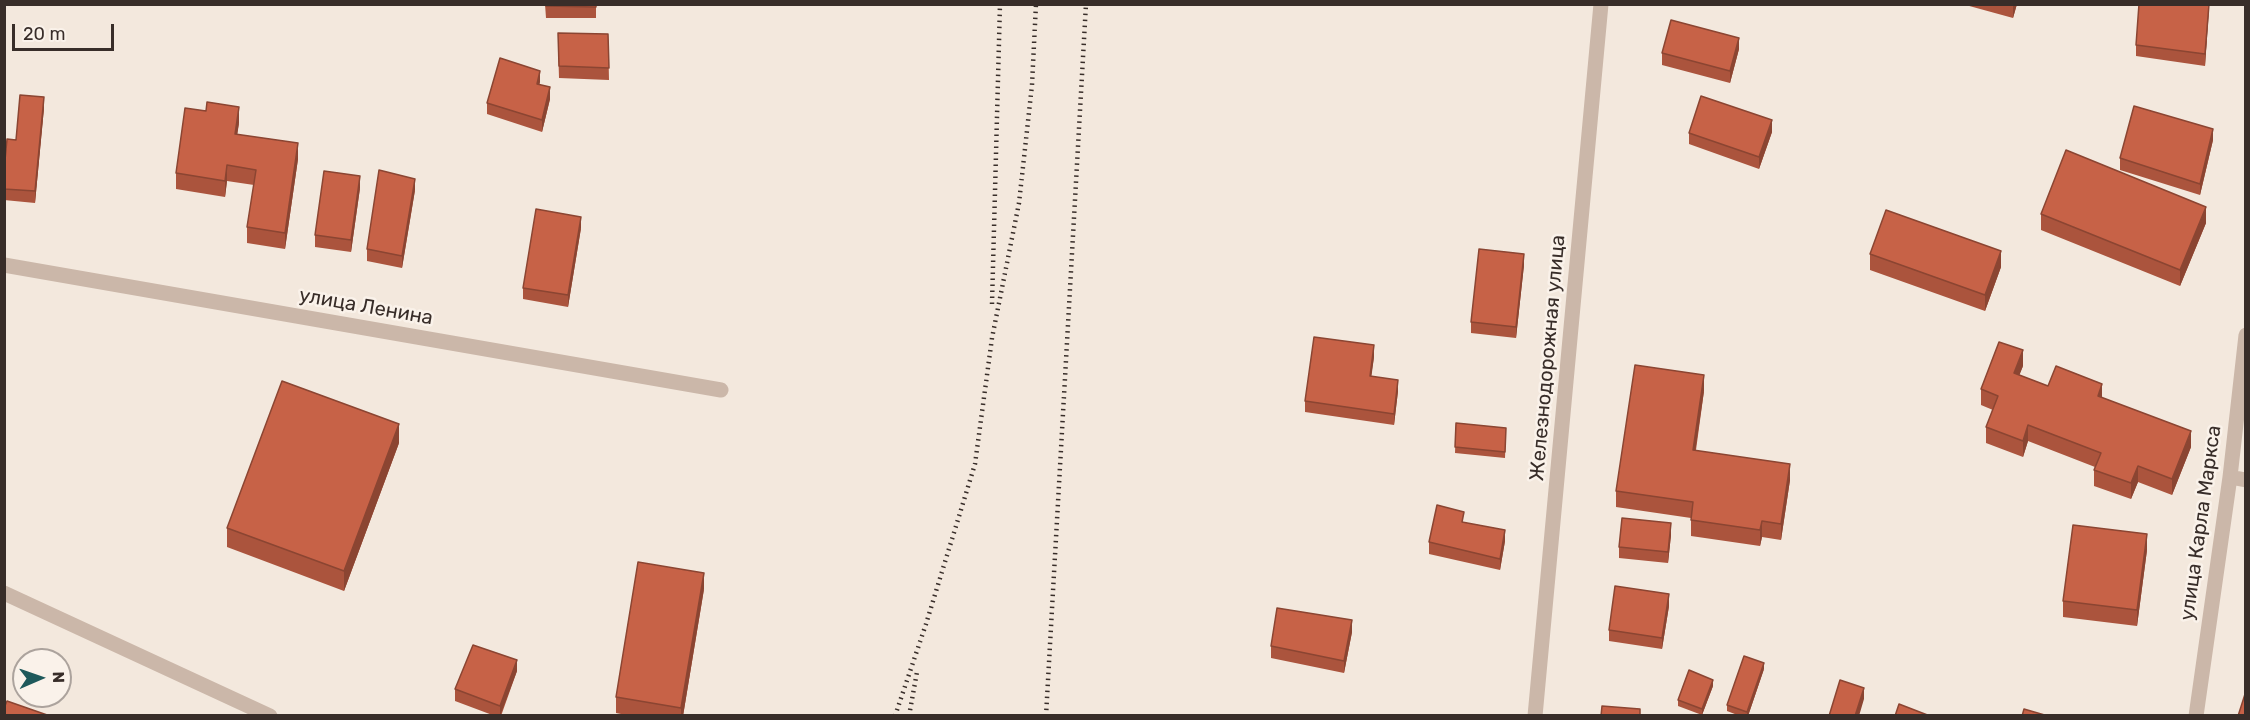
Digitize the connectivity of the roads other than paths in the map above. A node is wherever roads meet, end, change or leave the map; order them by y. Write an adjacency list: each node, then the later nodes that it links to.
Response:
1 (1601, 4): 8 (street, Железнодорожная улица)
2 (4, 265): 4 (street, улица Ленина)
3 (2246, 335): 5 (street, улица Карла Маркса)
4 (721, 390)
5 (2238, 478): 9 (street, улица Карла Маркса)
6 (4, 593): 7 (street)
7 (270, 716)
8 (1535, 716)
9 (2196, 716)

